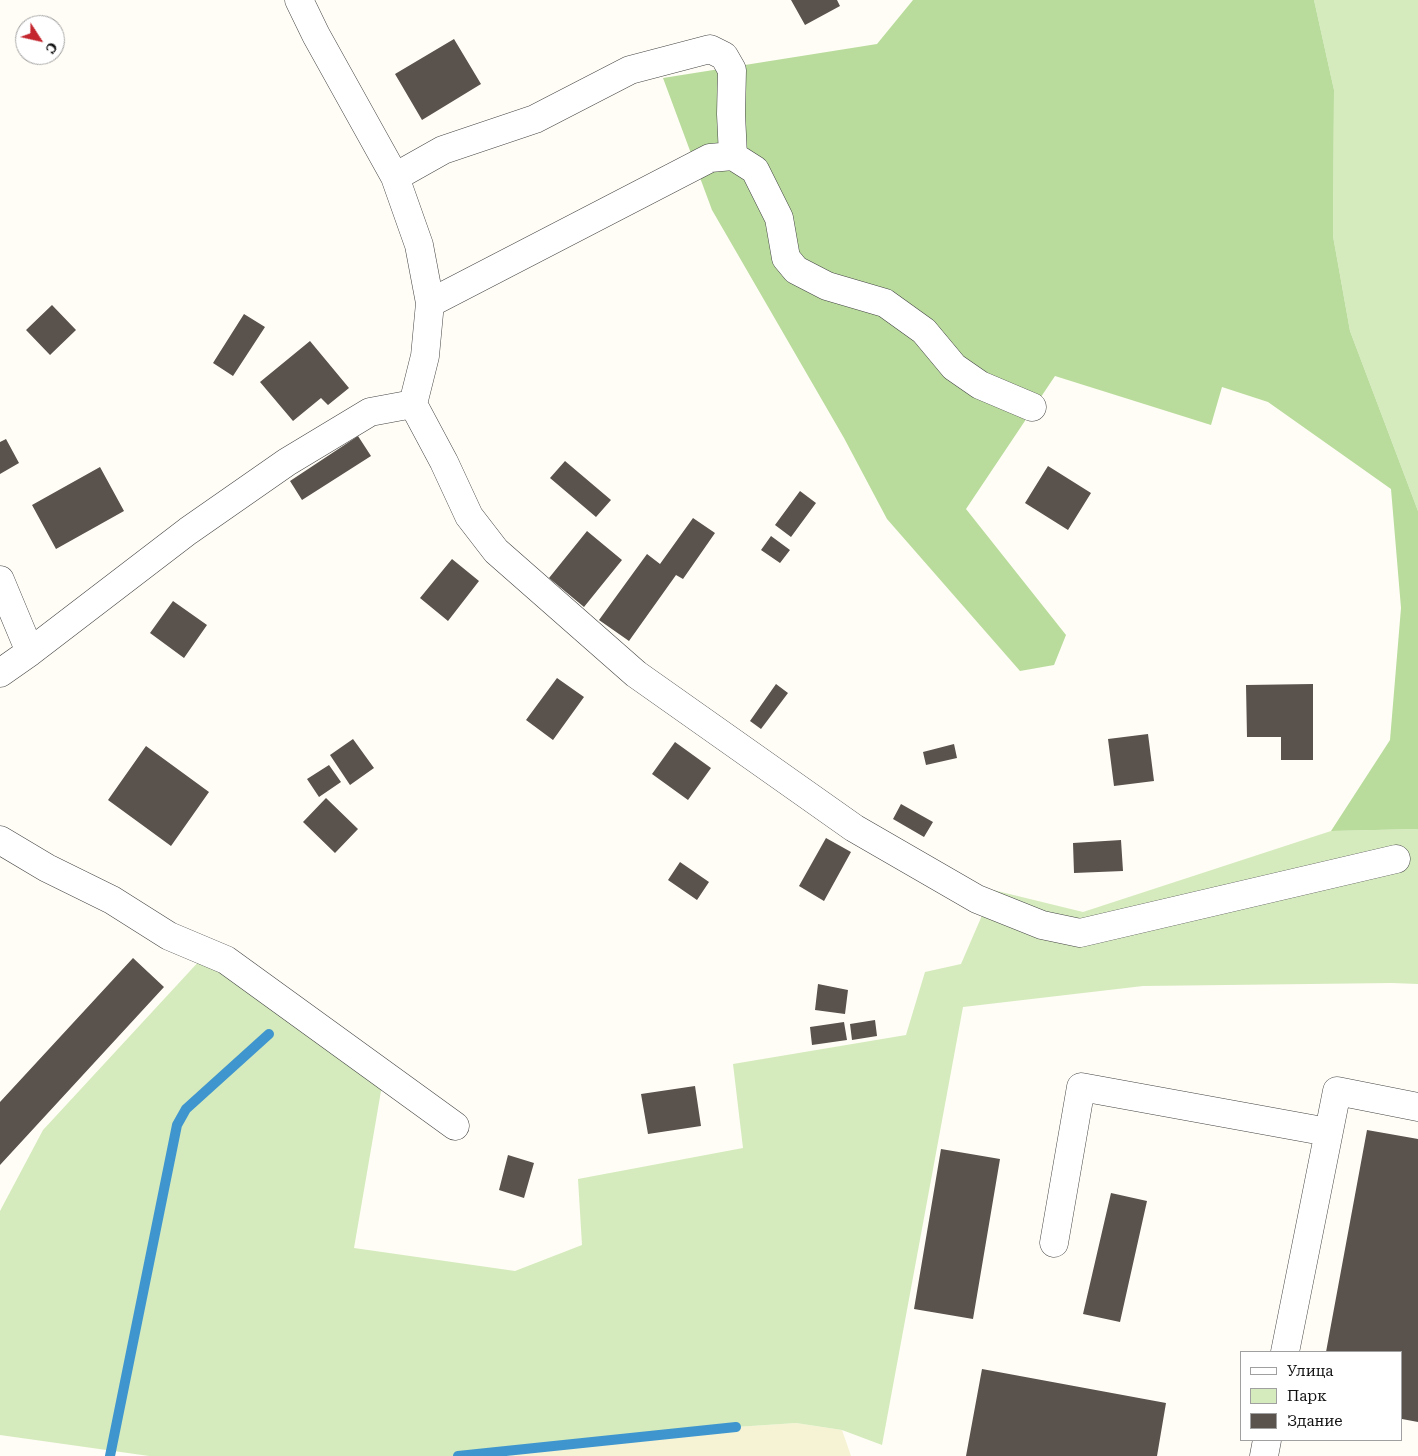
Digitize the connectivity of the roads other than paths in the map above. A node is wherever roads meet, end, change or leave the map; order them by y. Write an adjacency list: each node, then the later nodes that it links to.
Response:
1 (299, 0): 3 (street)
2 (733, 156): 3 (street); 4 (street); 6 (street)
3 (395, 177): 4 (street)
4 (430, 303): 5 (street)
5 (413, 404): 8 (street); 11 (street)
6 (1032, 407)
7 (0, 580): 8 (street)
8 (30, 652): 9 (street)
9 (0, 673)
10 (0, 840): 13 (street)
11 (1396, 859)
12 (1418, 1107): 14 (street)
13 (455, 1126)
14 (1328, 1132): 15 (street); 16 (street)
15 (1054, 1243)
16 (1285, 1351)
17 (1267, 1441): 18 (street)
18 (1264, 1456)

